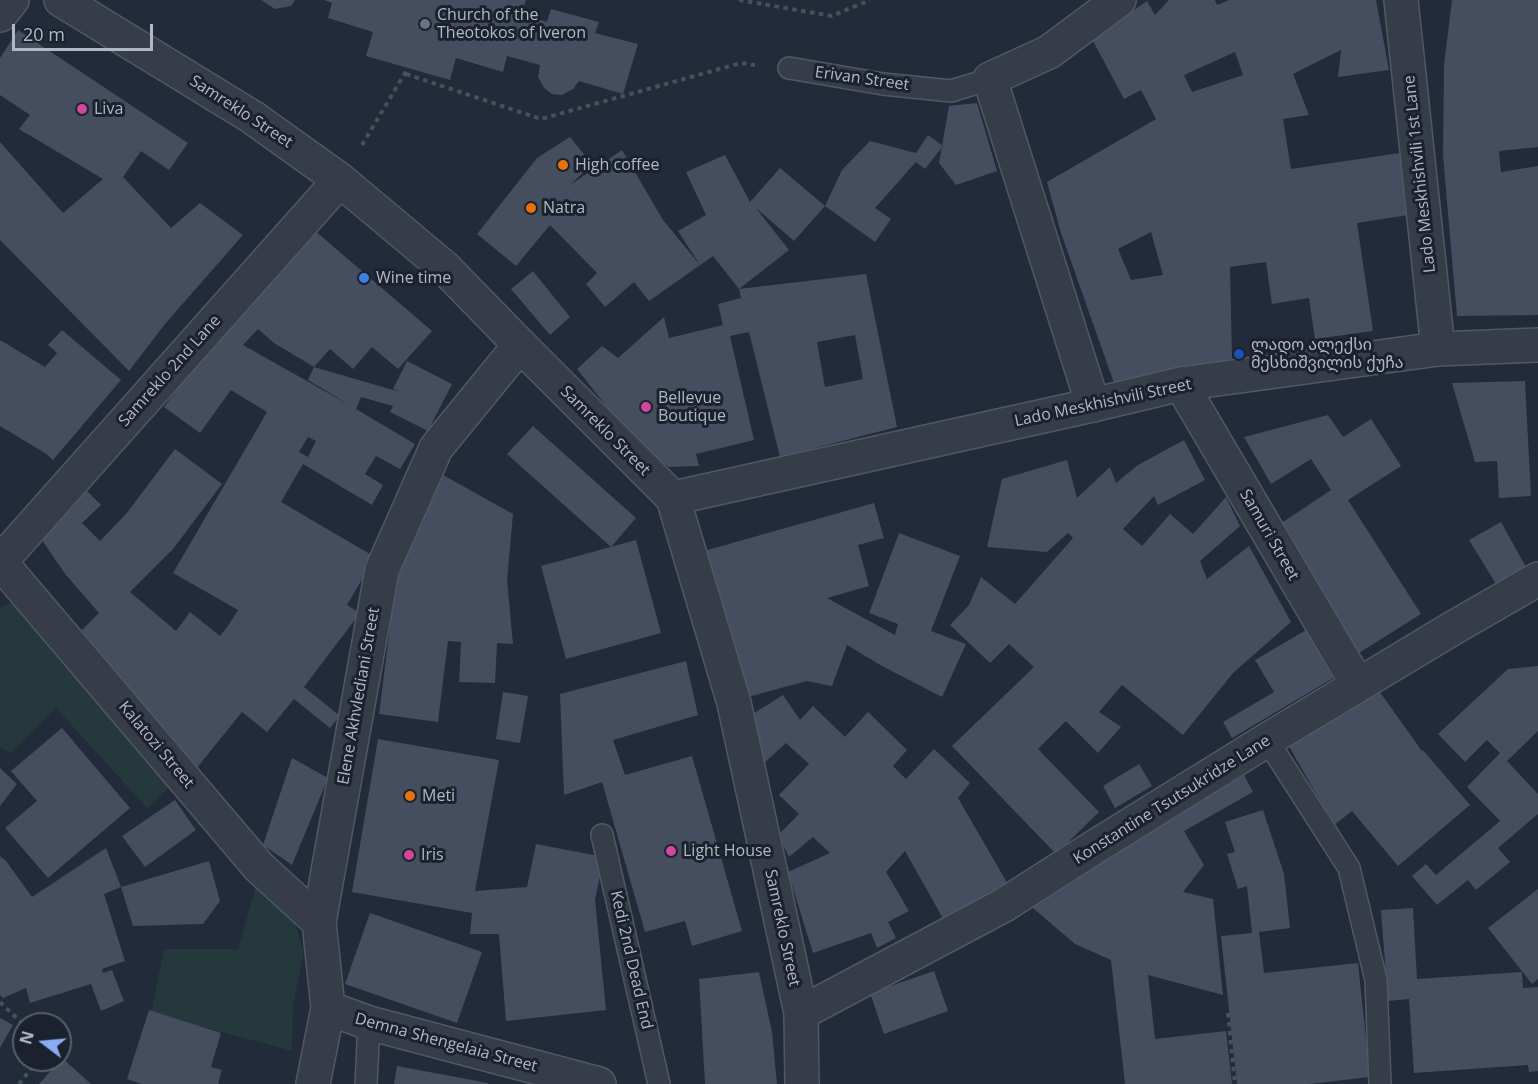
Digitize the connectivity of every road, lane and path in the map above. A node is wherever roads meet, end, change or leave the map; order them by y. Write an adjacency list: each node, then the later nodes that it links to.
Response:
1 (12, 0): 7 (street)
2 (61, 0): 12 (street, Samreklo Street)
3 (739, 0): 4 (path)
4 (870, 0)
5 (1119, 0): 11 (street)
6 (1401, 0): 15 (street, Lado Meskhishvili 1st Lane)
7 (0, 15)
8 (408, 68): 10 (path)
9 (789, 68): 10 (path); 11 (lane, Erivan Street)
10 (406, 74): 12 (path)
11 (990, 80): 17 (street)
12 (340, 180): 13 (street, Samreklo Street); 19 (street, Samreklo 2nd Lane)
13 (520, 345): 18 (street, Samreklo Street); 24 (street, Elene Akhvlediani Street)
14 (1538, 345): 15 (street, Lado Meskhishvili Street)
15 (1438, 349): 16 (street, Lado Meskhishvili Street)
16 (1181, 384): 17 (street, Lado Meskhishvili Street); 21 (street, Samuri Street)
17 (1093, 405): 18 (street, Lado Meskhishvili Street)
18 (673, 498): 29 (street, Samreklo Street)
19 (0, 561): 24 (street, Kalatozi Street)
20 (1538, 579): 21 (street, Konstantine Tsutsukridze Lane)
21 (1358, 685): 22 (street, Konstantine Tsutsukridze Lane)
22 (1267, 740): 29 (street, Konstantine Tsutsukridze Lane); 39 (lane)
23 (603, 835): 36 (lane, Kedi 2nd Dead End)
24 (319, 922): 26 (street, Elene Akhvlediani Street)
25 (0, 1002): 28 (path)
26 (328, 1008): 30 (street, Demna Shengelaia Street); 33 (street, Elene Akhvlediani Street)
27 (1228, 1013): 38 (path)
28 (12, 1014)
29 (801, 1014): 37 (street, Samreklo Street)
30 (369, 1023): 34 (lane); 35 (street, Demna Shengelaia Street)
31 (28, 1072): 32 (path)
32 (19, 1084)
33 (313, 1084)
34 (366, 1084)
35 (599, 1084)
36 (659, 1084)
37 (802, 1084)
38 (1235, 1084)
39 (1380, 1084)

